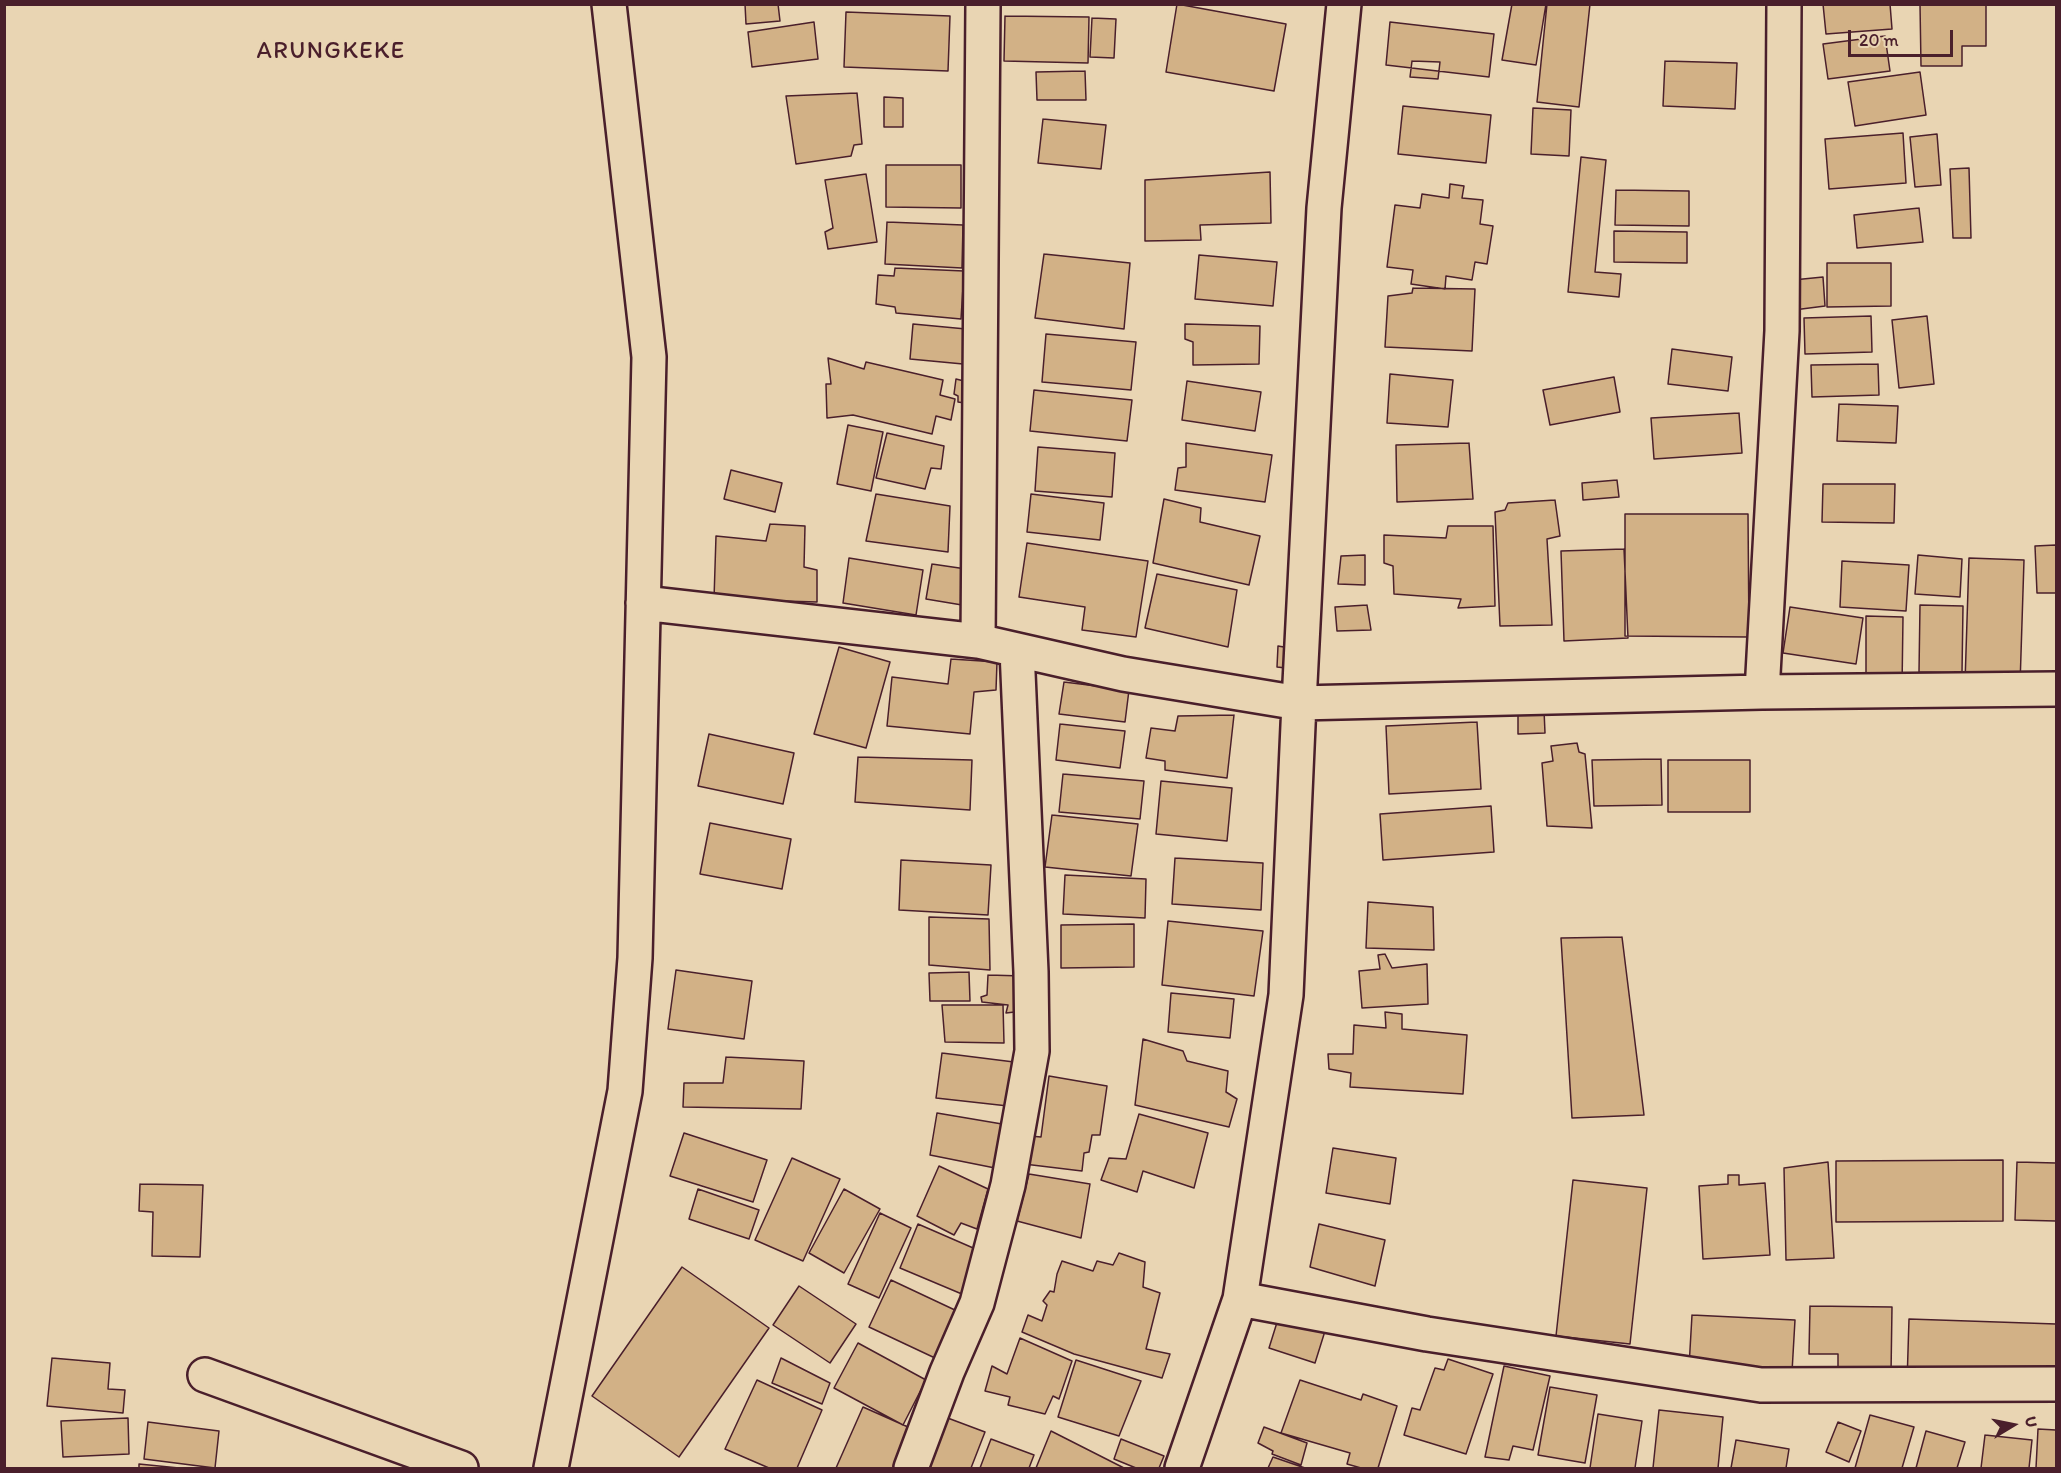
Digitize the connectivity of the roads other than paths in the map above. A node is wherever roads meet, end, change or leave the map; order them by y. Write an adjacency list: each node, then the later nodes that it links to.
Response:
1 (609, 4): 5 (street)
2 (983, 4): 6 (street)
3 (1344, 4): 10 (street)
4 (1784, 4): 9 (street)
5 (643, 603): 6 (street); 15 (street)
6 (978, 641): 7 (street)
7 (1017, 650): 10 (street); 16 (street)
8 (2056, 690): 9 (street)
9 (1762, 692): 10 (street)
10 (1299, 703): 11 (street)
11 (1240, 1299): 13 (street); 17 (street)
12 (205, 1375): 14 (street)
13 (2056, 1384)
14 (461, 1468)
15 (551, 1468)
16 (911, 1468)
17 (1182, 1468)

